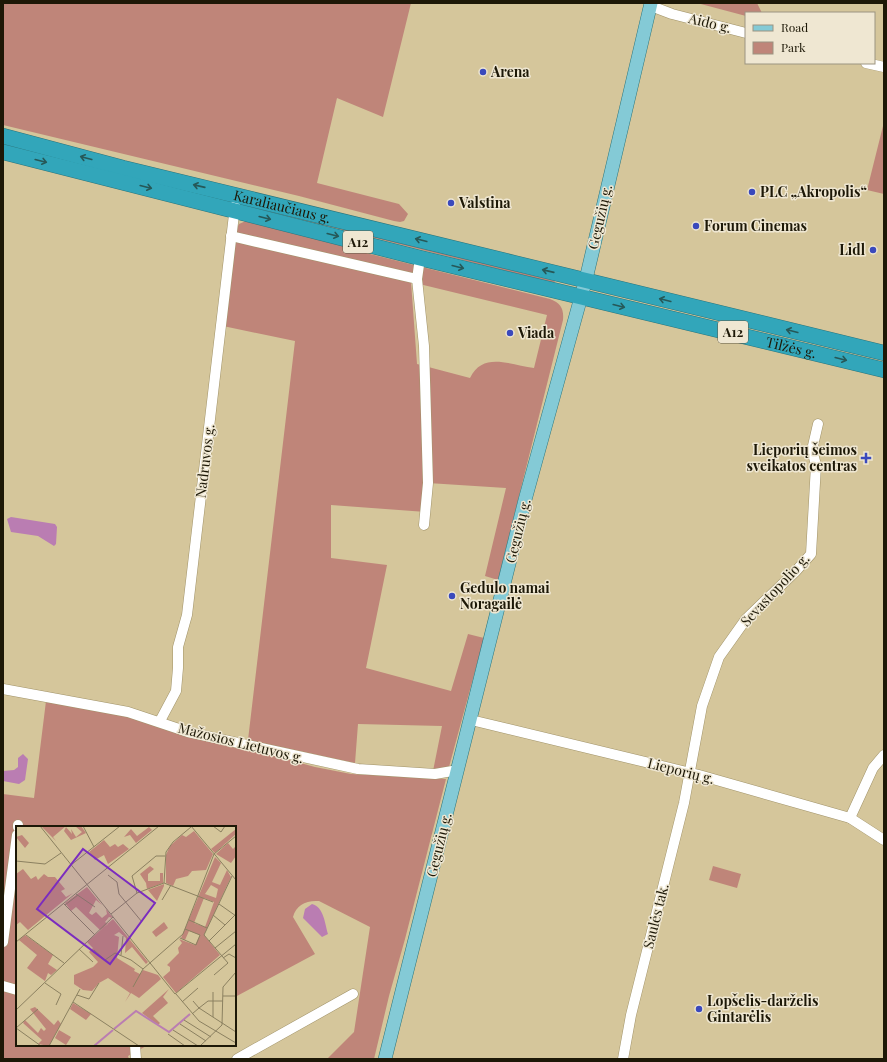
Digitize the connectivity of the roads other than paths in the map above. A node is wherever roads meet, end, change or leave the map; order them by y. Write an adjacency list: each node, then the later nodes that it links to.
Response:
1 (651, 4): 2 (street, Aido g.); 11 (main road, Gegužių g.)
2 (745, 33)
3 (870, 64): 4 (street)
4 (884, 67)
5 (3, 136): 7 (highway, Karaliaučiaus g. / A12, one-way to 5)
6 (3, 152): 7 (highway, Karaliaučiaus g. / A12, one-way to 7)
7 (236, 202): 8 (street, Nadruvos g.); 9 (highway, Karaliaučiaus g. / A12, one-way to 9); 11 (highway, Karaliaučiaus g. / A12, one-way to 7)
8 (231, 236): 10 (street); 19 (street, Nadruvos g.)
9 (420, 258): 10 (street); 12 (highway, Karaliaučiaus g. / A12, one-way to 12)
10 (418, 279): 16 (street)
11 (586, 279): 12 (main road, Gegužių g.); 13 (highway, Tilžės g. / A12, one-way to 11)
12 (581, 297): 14 (highway, Tilžės g. / A12, one-way to 14); 18 (main road, Gegužių g.)
13 (884, 353)
14 (884, 370)
15 (818, 424): 22 (street, Sevastopolio g.)
16 (424, 525)
17 (3, 689): 19 (street, Mažosios Lietuvos g.)
18 (471, 720): 21 (main road, Gegužių g.); 22 (street, Lieporių g.)
19 (160, 721): 21 (street, Mažosios Lietuvos g.)
20 (884, 755): 23 (street)
21 (458, 770): 33 (main road, Gegužių g.)
22 (689, 772): 23 (street, Lieporių g.); 34 (street, Saulės tak.)
23 (850, 818): 24 (street, Lieporių g.)
24 (884, 840)
25 (16, 844): 26 (street)
26 (3, 942)
27 (3, 986): 28 (street)
28 (16, 990)
29 (353, 994): 32 (street)
30 (135, 1046): 31 (street)
31 (136, 1059)
32 (236, 1059)
33 (386, 1059)
34 (623, 1059)

